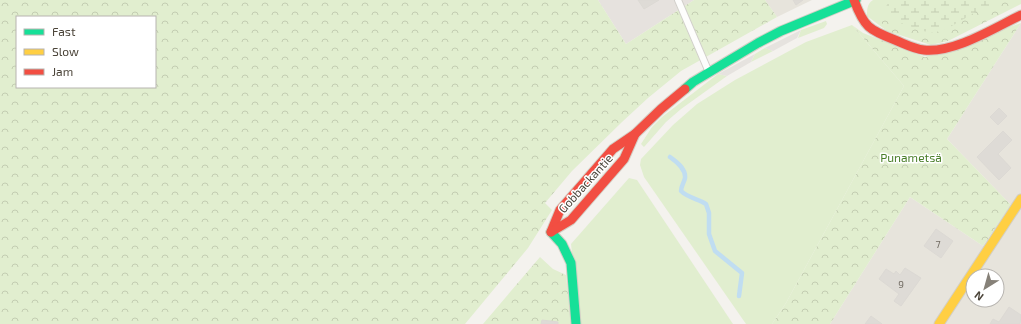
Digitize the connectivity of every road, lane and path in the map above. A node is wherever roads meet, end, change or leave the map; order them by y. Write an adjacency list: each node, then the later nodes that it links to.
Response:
1 (678, 0): 4 (lane)
2 (855, 0): 3 (street); 4 (street, Gobbackantie)
3 (1021, 14)
4 (709, 72): 5 (street, Gobbackantie)
5 (635, 134): 7 (street, Gobbackantie); 7 (street, Gobbackantie)
6 (1021, 200): 9 (street)
7 (551, 232): 8 (street)
8 (576, 324)
9 (939, 324)

